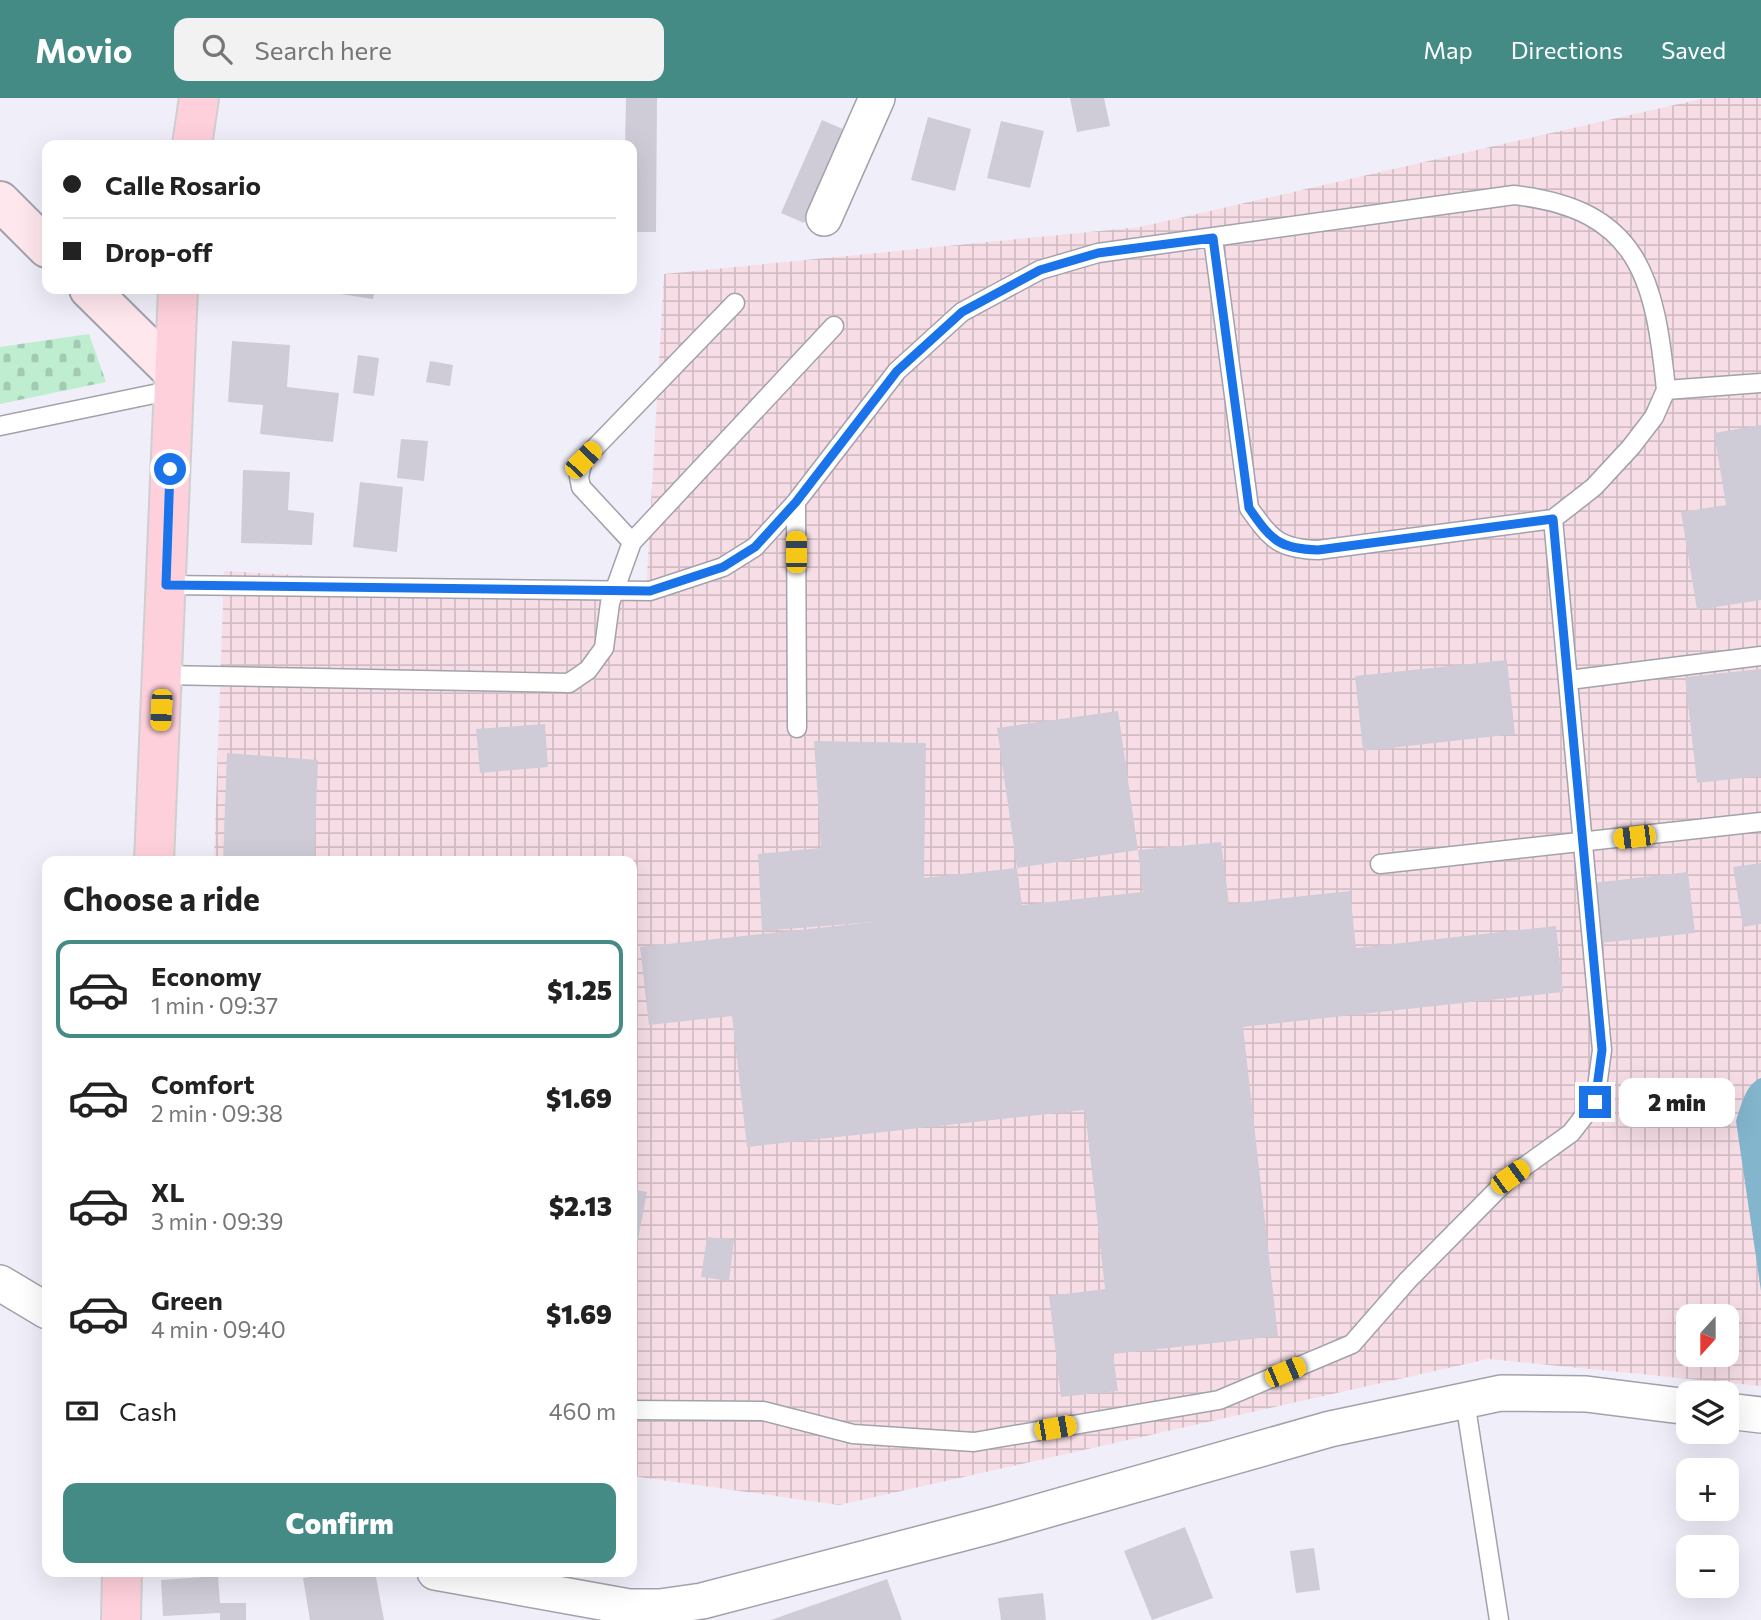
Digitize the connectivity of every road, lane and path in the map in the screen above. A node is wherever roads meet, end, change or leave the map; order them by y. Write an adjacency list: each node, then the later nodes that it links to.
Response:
1 (199, 98): 3 (main road)
2 (877, 98): 5 (street)
3 (193, 140)
4 (0, 201): 7 (street)
5 (824, 218)
6 (1213, 238): 14 (lane); 16 (lane); 17 (lane)
7 (42, 243)
8 (94, 294): 12 (street)
9 (178, 294): 12 (main road)
10 (735, 303): 18 (lane)
11 (834, 326): 18 (lane)
12 (173, 381): 15 (lane); 19 (main road)
13 (1761, 383): 14 (lane)
14 (1666, 390): 17 (lane)
15 (0, 426)
16 (796, 502): 20 (lane); 24 (lane)
17 (1553, 519): 23 (lane)
18 (632, 542): 20 (lane)
19 (166, 585): 20 (lane); 22 (main road)
20 (614, 589): 22 (lane)
21 (1761, 656): 23 (lane)
22 (162, 675): 27 (main road)
23 (1569, 680): 26 (lane)
24 (797, 728)
25 (1761, 822): 26 (lane)
26 (1583, 843): 28 (lane); 33 (lane)
27 (153, 856)
28 (1380, 864)
29 (0, 1283): 30 (street)
30 (42, 1308)
31 (1465, 1401): 32 (street); 38 (street); 40 (lane)
32 (1676, 1404)
33 (637, 1410)
34 (1739, 1412): 35 (street)
35 (1761, 1415)
36 (122, 1577): 39 (main road)
37 (459, 1577): 38 (street)
38 (630, 1613)
39 (121, 1620)
40 (1499, 1620)

